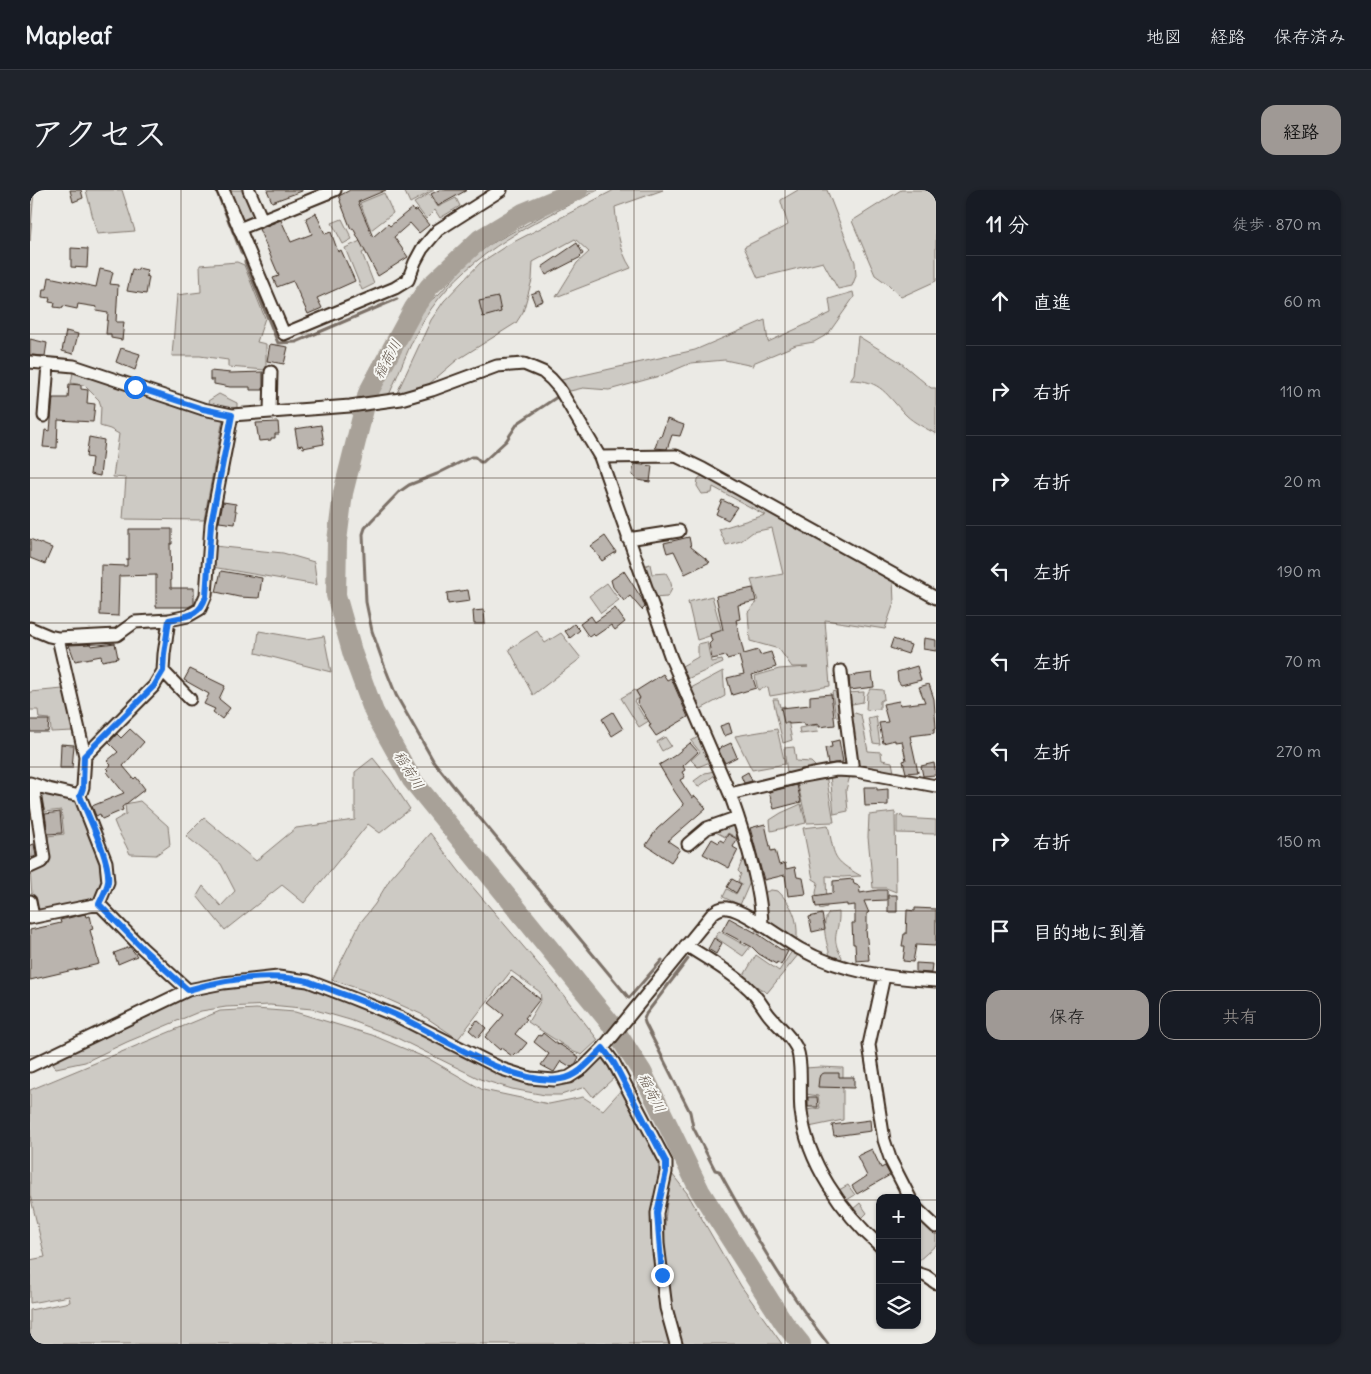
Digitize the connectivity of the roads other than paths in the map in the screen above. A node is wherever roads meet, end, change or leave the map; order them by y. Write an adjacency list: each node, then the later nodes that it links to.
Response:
1 (223, 190): 6 (street)
2 (249, 190): 5 (street)
3 (335, 190): 5 (street)
4 (501, 190): 6 (street)
5 (262, 220): 6 (street)
6 (239, 229)
7 (30, 362): 8 (street)
8 (48, 364): 11 (street); 12 (street)
9 (271, 372): 10 (street)
10 (270, 412): 11 (street); 13 (street)
11 (232, 415): 17 (street)
12 (44, 416)
13 (600, 457): 15 (street); 16 (street)
14 (679, 531): 15 (street)
15 (628, 539): 27 (street)
16 (936, 598)
17 (169, 620): 19 (street); 20 (street)
18 (30, 628): 19 (street)
19 (58, 638): 23 (street)
20 (163, 671): 22 (street); 23 (street)
21 (841, 671): 24 (street)
22 (190, 699)
23 (84, 756): 28 (street)
24 (854, 771): 26 (street); 27 (street)
25 (32, 784): 28 (street); 31 (street)
26 (936, 786)
27 (730, 794): 29 (street)
28 (80, 796): 33 (street)
29 (738, 817): 30 (street); 35 (street)
30 (688, 844)
31 (30, 868)
32 (30, 901): 34 (street)
33 (99, 904): 34 (street); 39 (street)
34 (31, 918)
35 (762, 925): 36 (street); 37 (street)
36 (686, 945): 40 (street); 45 (street)
37 (884, 976): 38 (street); 42 (street)
38 (936, 981)
39 (188, 990): 40 (street); 41 (street)
40 (606, 1044): 48 (street)
41 (30, 1066)
42 (908, 1194)
43 (921, 1213): 44 (street)
44 (936, 1227)
45 (876, 1243)
46 (921, 1274): 47 (street)
47 (936, 1283)
48 (676, 1344)

